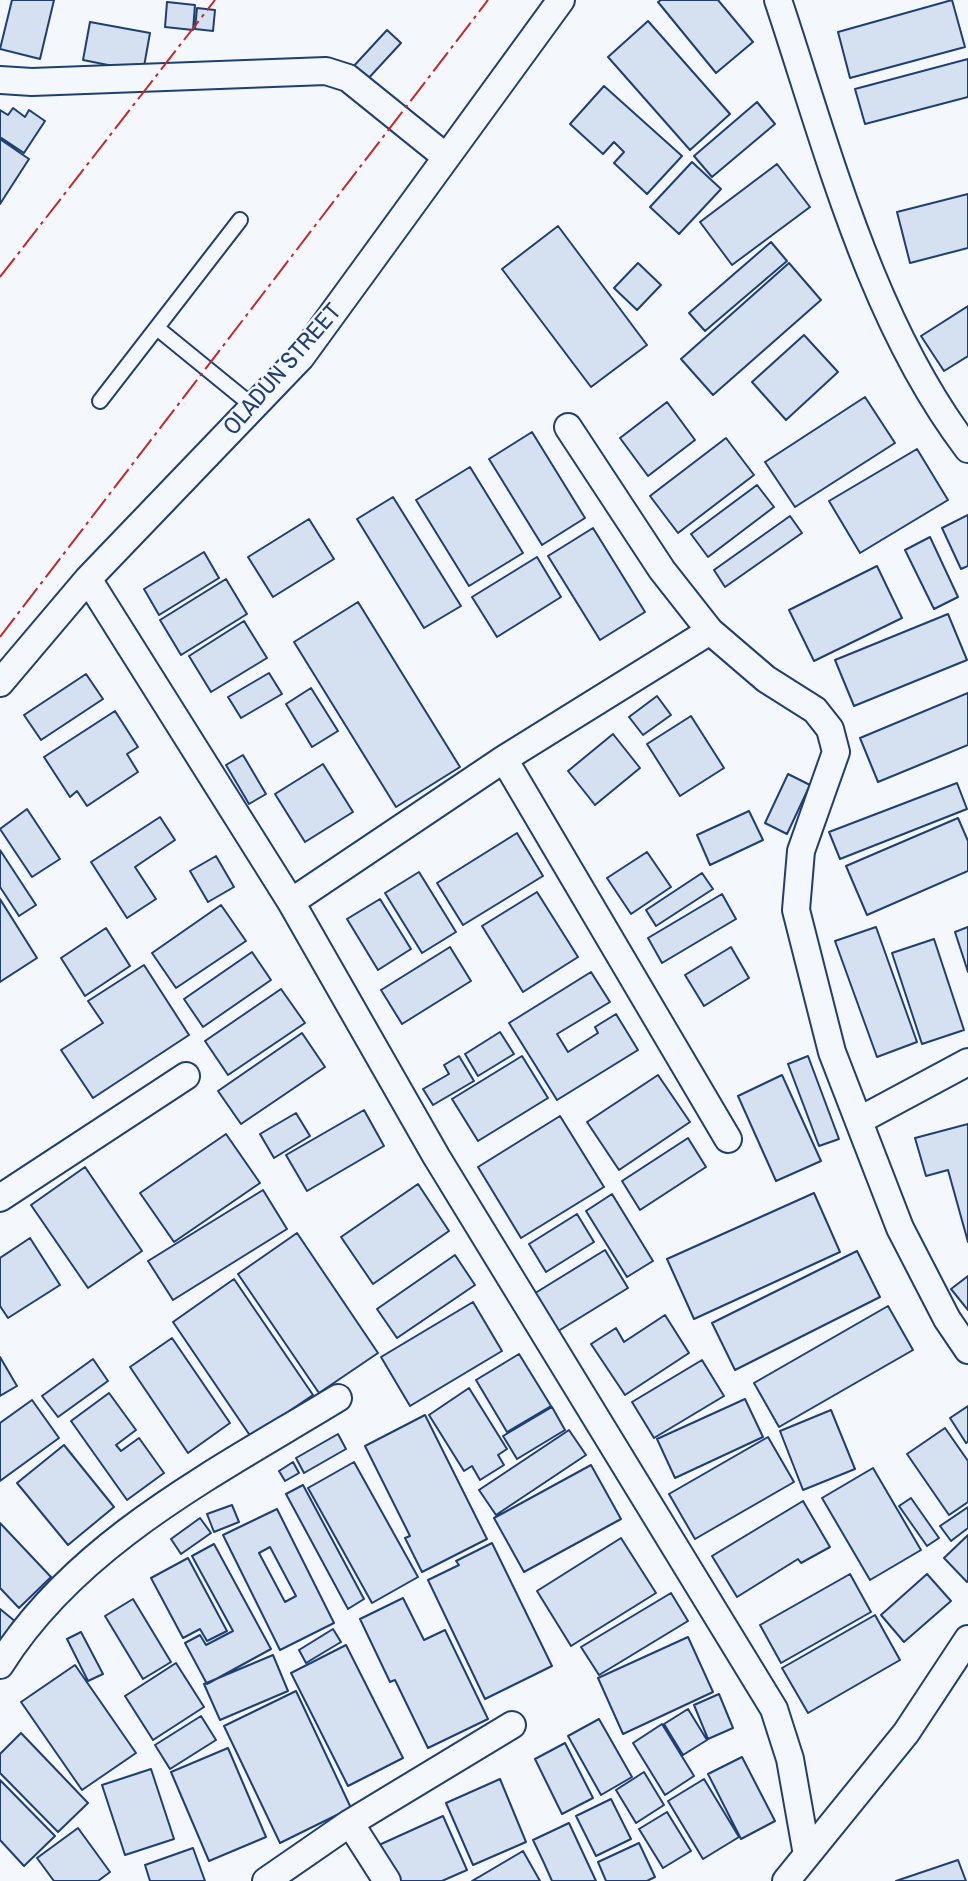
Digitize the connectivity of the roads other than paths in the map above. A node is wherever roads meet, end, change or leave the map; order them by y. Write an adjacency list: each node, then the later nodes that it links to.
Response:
1 (561, 0): 4 (street, OLADUN STREET)
2 (778, 0): 10 (street)
3 (0, 80): 4 (street)
4 (446, 157): 8 (street, OLADUN STREET)
5 (240, 220): 6 (lane)
6 (157, 328): 7 (lane); 8 (lane)
7 (100, 401)
8 (254, 407): 11 (street, OLADUN STREET)
9 (568, 427): 12 (street)
10 (968, 449)
11 (88, 579): 13 (street, OLADUN STREET); 15 (street)
12 (710, 631): 14 (street); 18 (street)
13 (0, 683)
14 (504, 759): 15 (street); 19 (street)
15 (291, 902): 27 (street)
16 (968, 1062): 18 (street)
17 (186, 1076): 20 (street)
18 (860, 1121): 21 (street)
19 (728, 1139)
20 (0, 1198)
21 (968, 1350)
22 (338, 1398): 24 (street)
23 (968, 1639): 27 (street)
24 (0, 1665)
25 (512, 1725): 26 (street)
26 (350, 1823): 28 (street); 29 (street)
27 (807, 1855): 30 (street)
28 (266, 1881)
29 (387, 1881)
30 (786, 1881)

